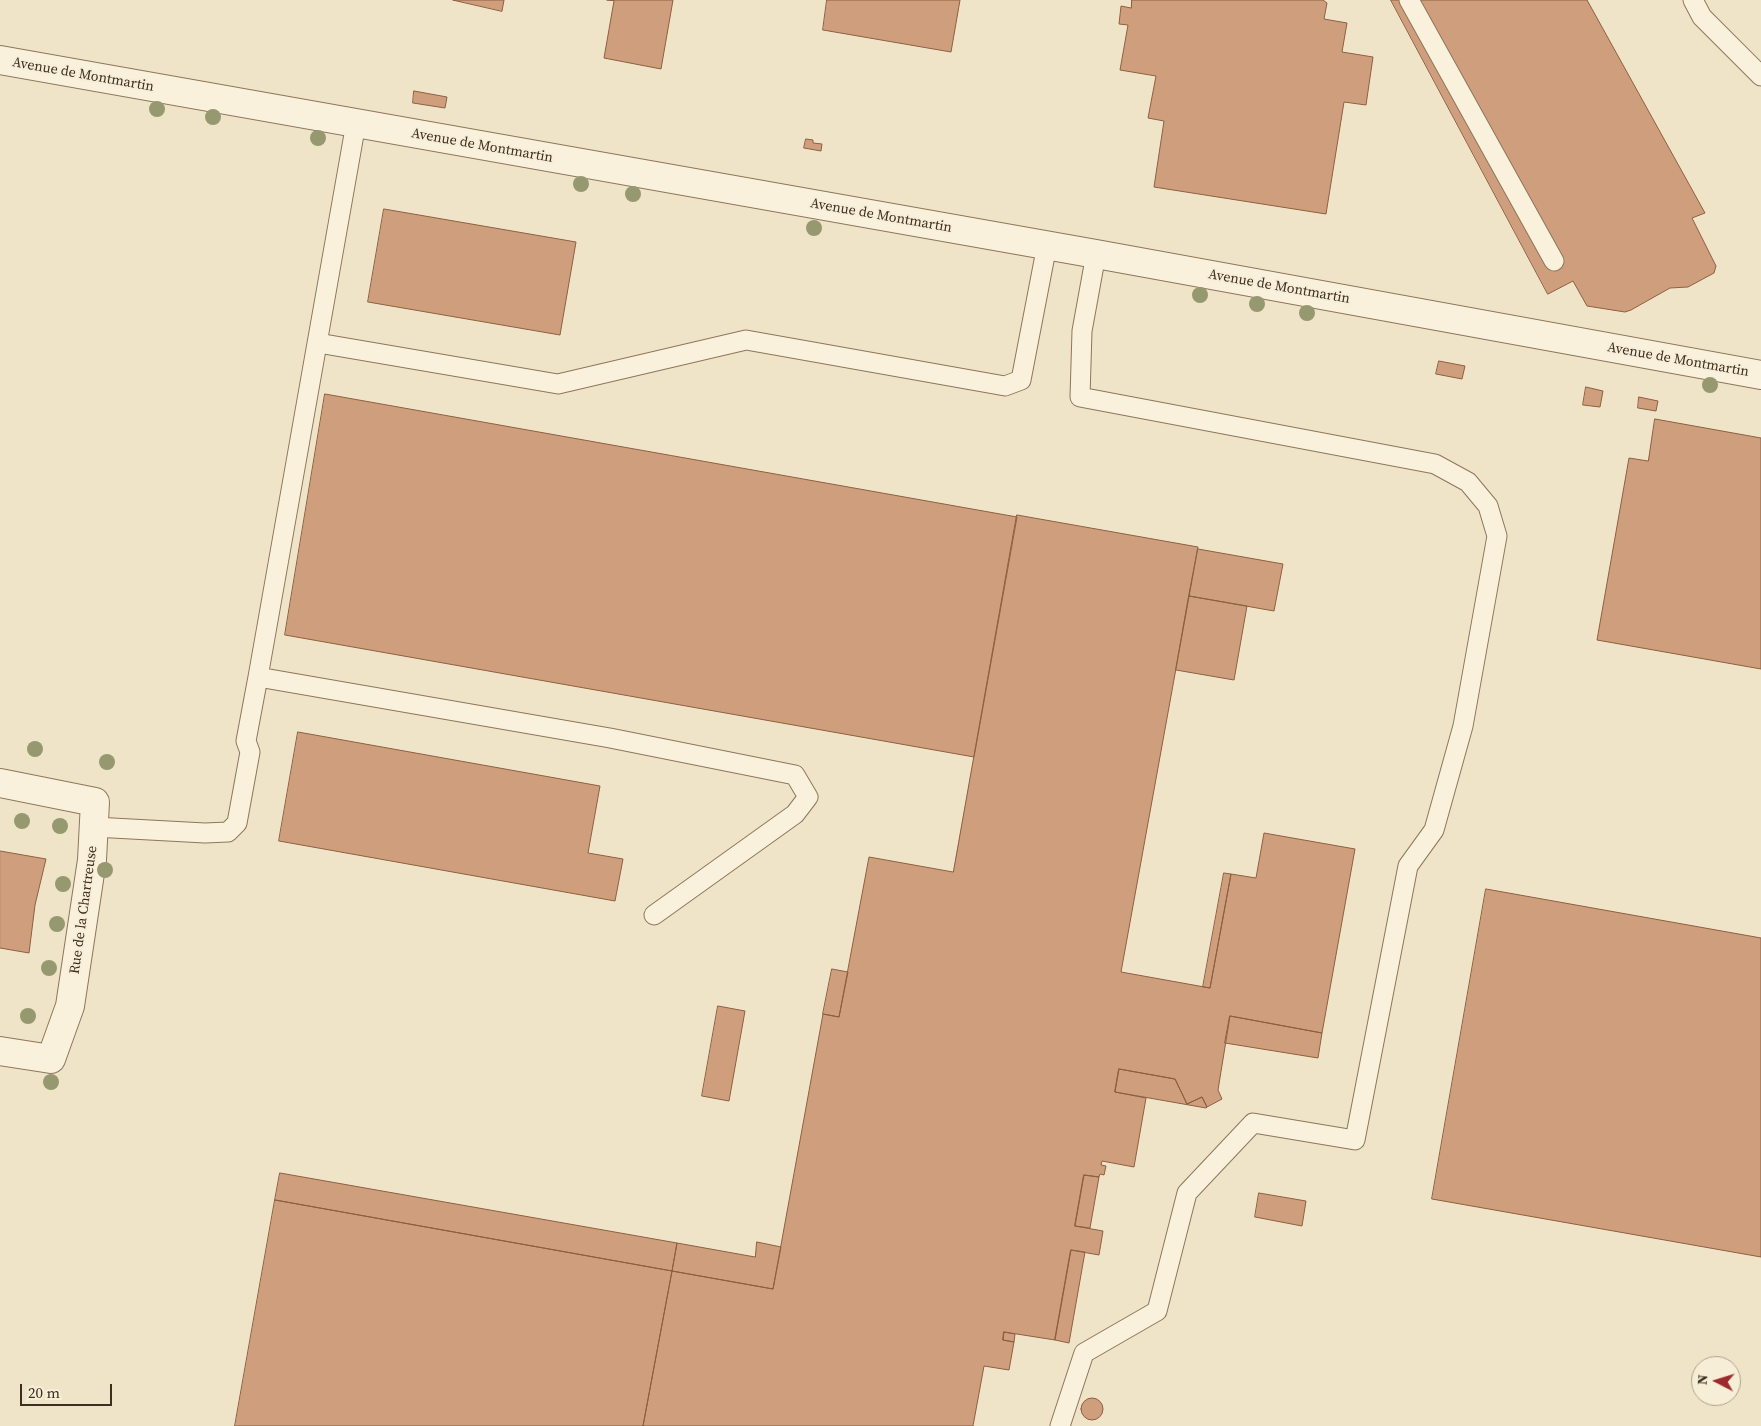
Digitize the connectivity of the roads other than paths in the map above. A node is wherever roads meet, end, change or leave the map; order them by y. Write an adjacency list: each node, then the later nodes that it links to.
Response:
1 (1409, 0): 8 (lane)
2 (1692, 0): 4 (lane)
3 (0, 60): 5 (street, Avenue de Montmartin)
4 (1761, 76)
5 (356, 123): 6 (street, Avenue de Montmartin); 9 (lane)
6 (1046, 246): 7 (street, Avenue de Montmartin); 9 (lane)
7 (1096, 254): 10 (street, Avenue de Montmartin); 16 (lane)
8 (1554, 261)
9 (318, 343): 11 (lane)
10 (1761, 375)
11 (258, 677): 13 (lane); 14 (lane)
12 (0, 783): 13 (street, Rue de la Chartreuse)
13 (94, 827): 15 (street, Rue de la Chartreuse)
14 (654, 915)
15 (0, 1051)
16 (1060, 1426)

